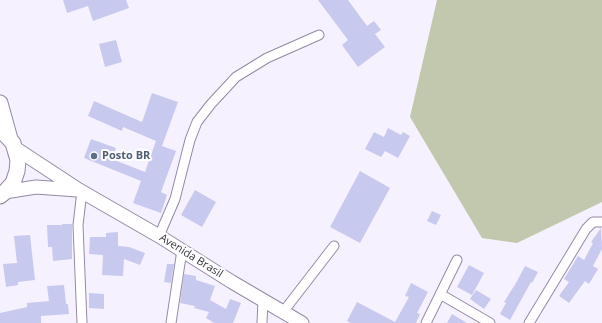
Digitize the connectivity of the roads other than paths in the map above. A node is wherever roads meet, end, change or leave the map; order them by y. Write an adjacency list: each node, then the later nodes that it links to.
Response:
1 (319, 35): 7 (street)
2 (0, 103): 3 (main road)
3 (8, 139): 4 (street, Avenida Brasil); 5 (main road)
4 (81, 191): 5 (street, Avenida Brasil); 7 (street, Avenida Brasil); 14 (street)
5 (3, 194)
6 (602, 222): 20 (street)
7 (159, 236): 9 (street, Avenida Brasil)
8 (334, 246): 13 (street)
9 (182, 250): 12 (street, Avenida Brasil); 15 (street)
10 (457, 260): 11 (street)
11 (440, 294): 18 (street); 19 (street)
12 (262, 300): 13 (street, Avenida Brasil); 16 (street)
13 (284, 312): 17 (street, Avenida Brasil)
14 (82, 323)
15 (170, 323)
16 (262, 323)
17 (302, 323)
18 (426, 323)
19 (490, 323)
20 (529, 323)

